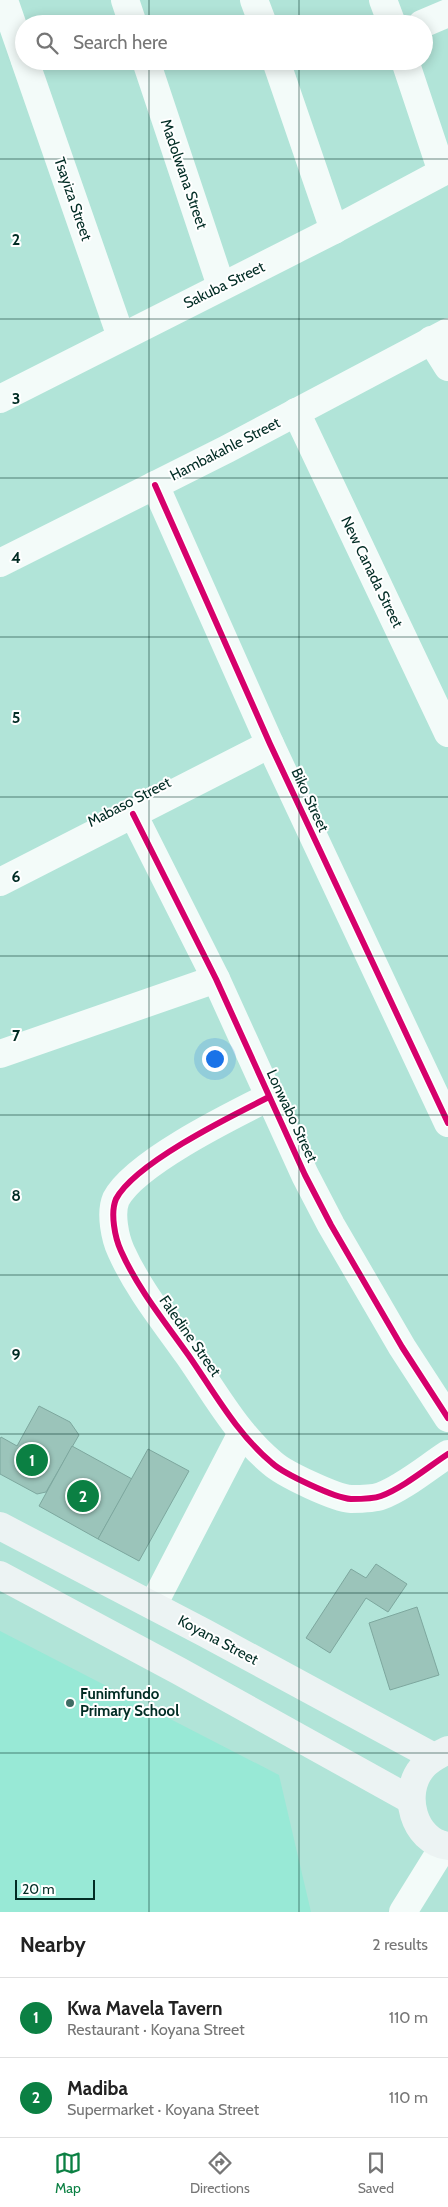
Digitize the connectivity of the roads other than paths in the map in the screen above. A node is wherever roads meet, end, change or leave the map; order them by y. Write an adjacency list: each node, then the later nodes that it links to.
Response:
1 (125, 0): 6 (street)
2 (254, 0): 7 (street)
3 (383, 0): 8 (street)
4 (12, 5): 9 (street, Tsayiza Street)
5 (448, 13): 10 (street)
6 (130, 15)
7 (259, 15)
8 (389, 15)
9 (15, 19)
10 (433, 19)
11 (28, 70): 19 (street, Tsayiza Street)
12 (149, 70): 17 (street, Madolwana Street)
13 (279, 70): 16 (street)
14 (408, 70): 15 (street)
15 (445, 171): 16 (street, Sakuba Street)
16 (334, 230): 17 (street, Sakuba Street)
17 (221, 286): 19 (street, Sakuba Street)
18 (440, 336): 20 (street); 22 (street, Hambakahle Street)
19 (121, 337): 21 (street, Sakuba Street)
20 (448, 367)
21 (0, 399)
22 (296, 412): 23 (street, Hambakahle Street); 25 (street, New Canada Street)
23 (155, 485): 24 (street, Hambakahle Street); 26 (street, Biko Street)
24 (0, 563)
25 (448, 732)
26 (270, 744): 27 (street, Mabaso Street); 32 (street, Biko Street)
27 (133, 814): 28 (street, Mabaso Street); 29 (street, Lonwabo Street)
28 (0, 882)
29 (216, 979): 30 (street); 31 (street, Lonwabo Street)
30 (0, 1054)
31 (268, 1097): 33 (street, Lonwabo Street); 34 (street, Faledine Street)
32 (448, 1123)
33 (448, 1418)
34 (242, 1432): 35 (street, Faledine Street); 38 (street)
35 (448, 1454)
36 (0, 1526): 38 (main road, Koyana Street)
37 (0, 1575): 40 (main road)
38 (153, 1605): 39 (main road, Koyana Street)
39 (441, 1754): 40 (main road)
40 (411, 1800): 41 (main road)
41 (446, 1846): 42 (street)
42 (403, 1912)

